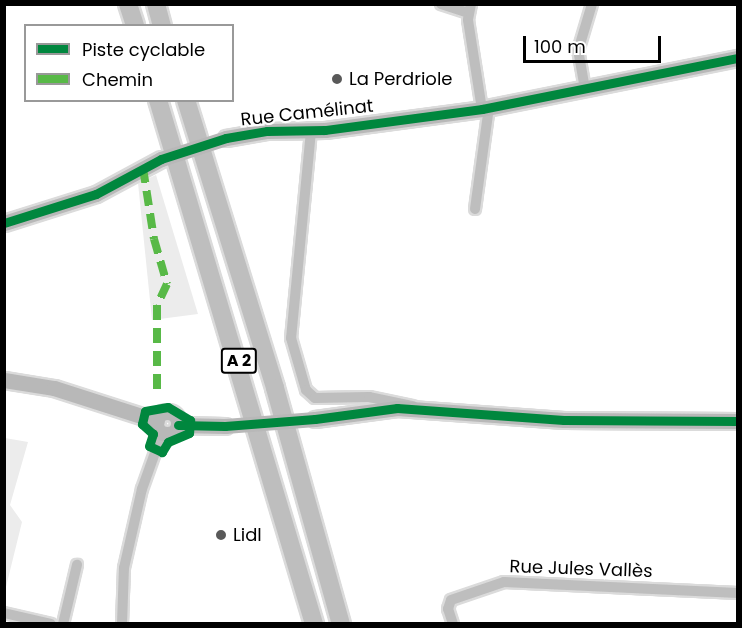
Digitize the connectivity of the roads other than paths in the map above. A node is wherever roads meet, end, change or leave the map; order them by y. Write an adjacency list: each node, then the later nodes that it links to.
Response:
1 (128, 4): 6 (highway)
2 (156, 4): 7 (highway)
3 (441, 4): 5 (street)
4 (592, 4): 9 (street)
5 (470, 9): 12 (street)
6 (134, 24)
7 (161, 24)
8 (738, 58): 9 (street, Rue Camélinat)
9 (585, 89): 12 (street, Rue Camélinat)
10 (159, 102): 26 (highway, A 2)
11 (187, 102): 27 (highway, A 2)
12 (486, 108): 13 (street, Rue Camélinat); 14 (street)
13 (311, 131): 15 (street, Rue Camélinat, bridge); 17 (street)
14 (475, 208)
15 (4, 223)
16 (4, 380): 19 (street)
17 (421, 410): 18 (street); 19 (street, bridge)
18 (738, 421)
19 (159, 427): 25 (street)
20 (77, 565): 24 (street)
21 (737, 590): 28 (street, Rue Jules Vallès)
22 (4, 613): 23 (street)
23 (51, 624)
24 (63, 624)
25 (122, 624)
26 (314, 624)
27 (340, 624)
28 (453, 624)

